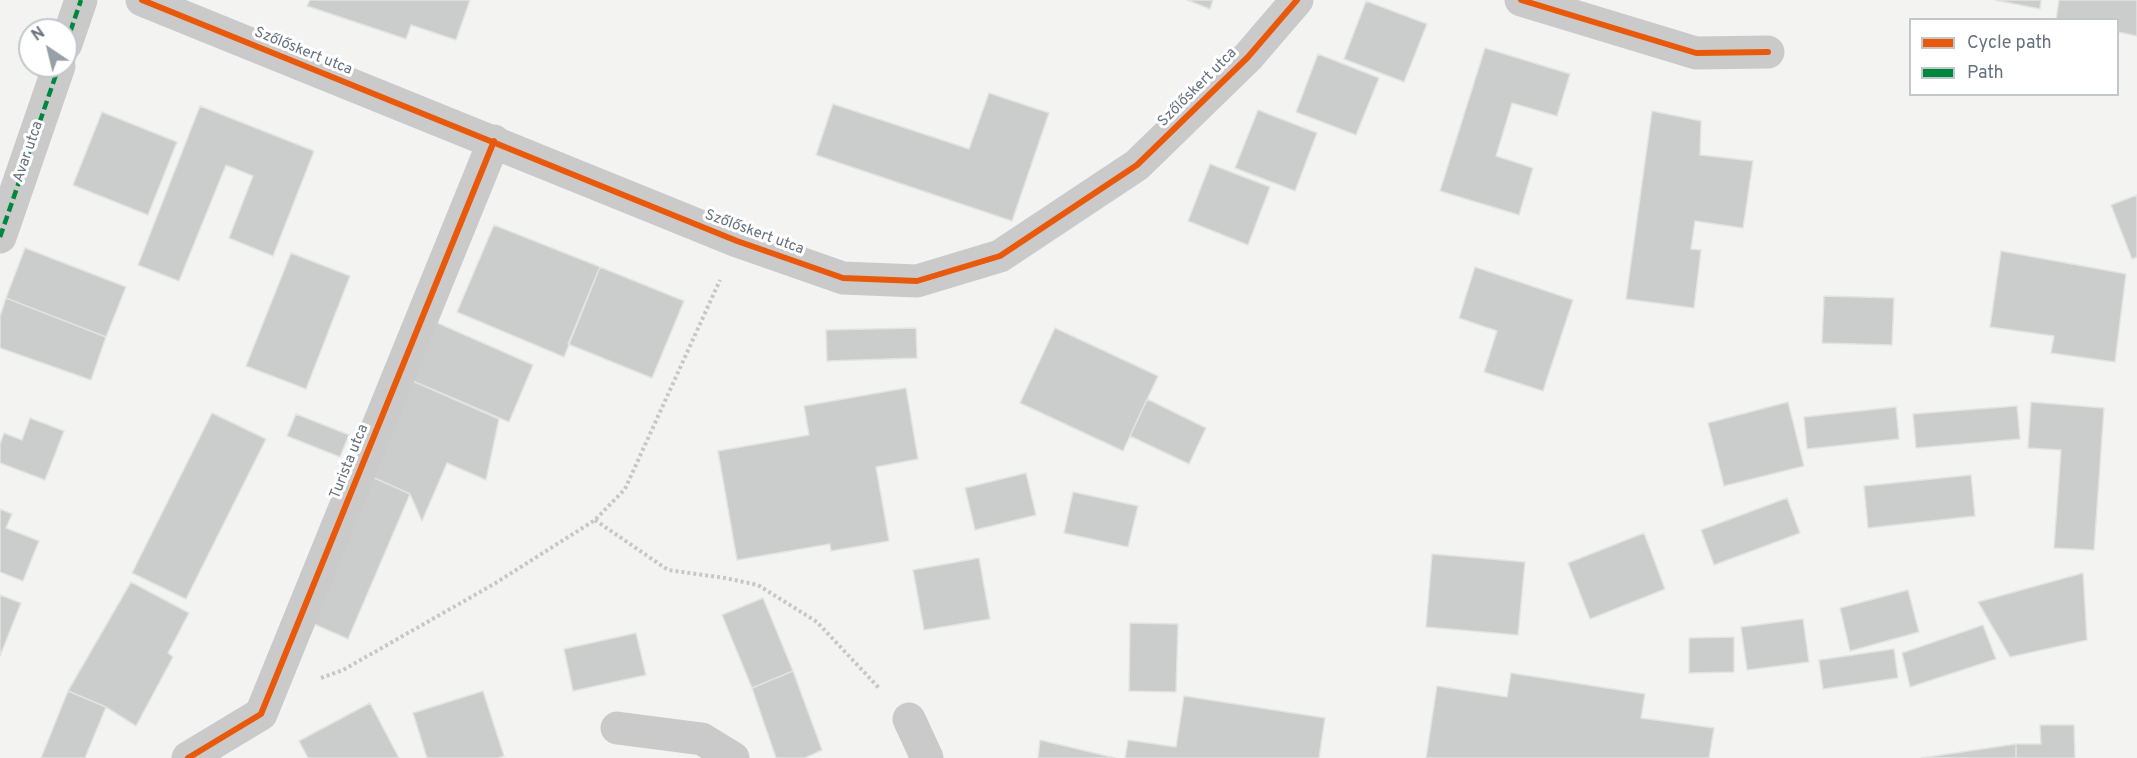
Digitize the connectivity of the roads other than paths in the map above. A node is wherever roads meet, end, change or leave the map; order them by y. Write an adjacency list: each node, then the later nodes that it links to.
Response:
1 (81, 0): 5 (street)
2 (142, 0): 8 (street, Szőlőskert utca)
3 (1297, 0): 8 (street, Szőlőskert utca)
4 (1521, 0): 6 (street)
5 (75, 18)
6 (1768, 52)
7 (54, 78): 9 (street, Avar utca)
8 (494, 141): 12 (street, Turista utca)
9 (0, 237)
10 (909, 719): 14 (street)
11 (617, 728): 13 (street)
12 (188, 758)
13 (734, 758)
14 (927, 758)

